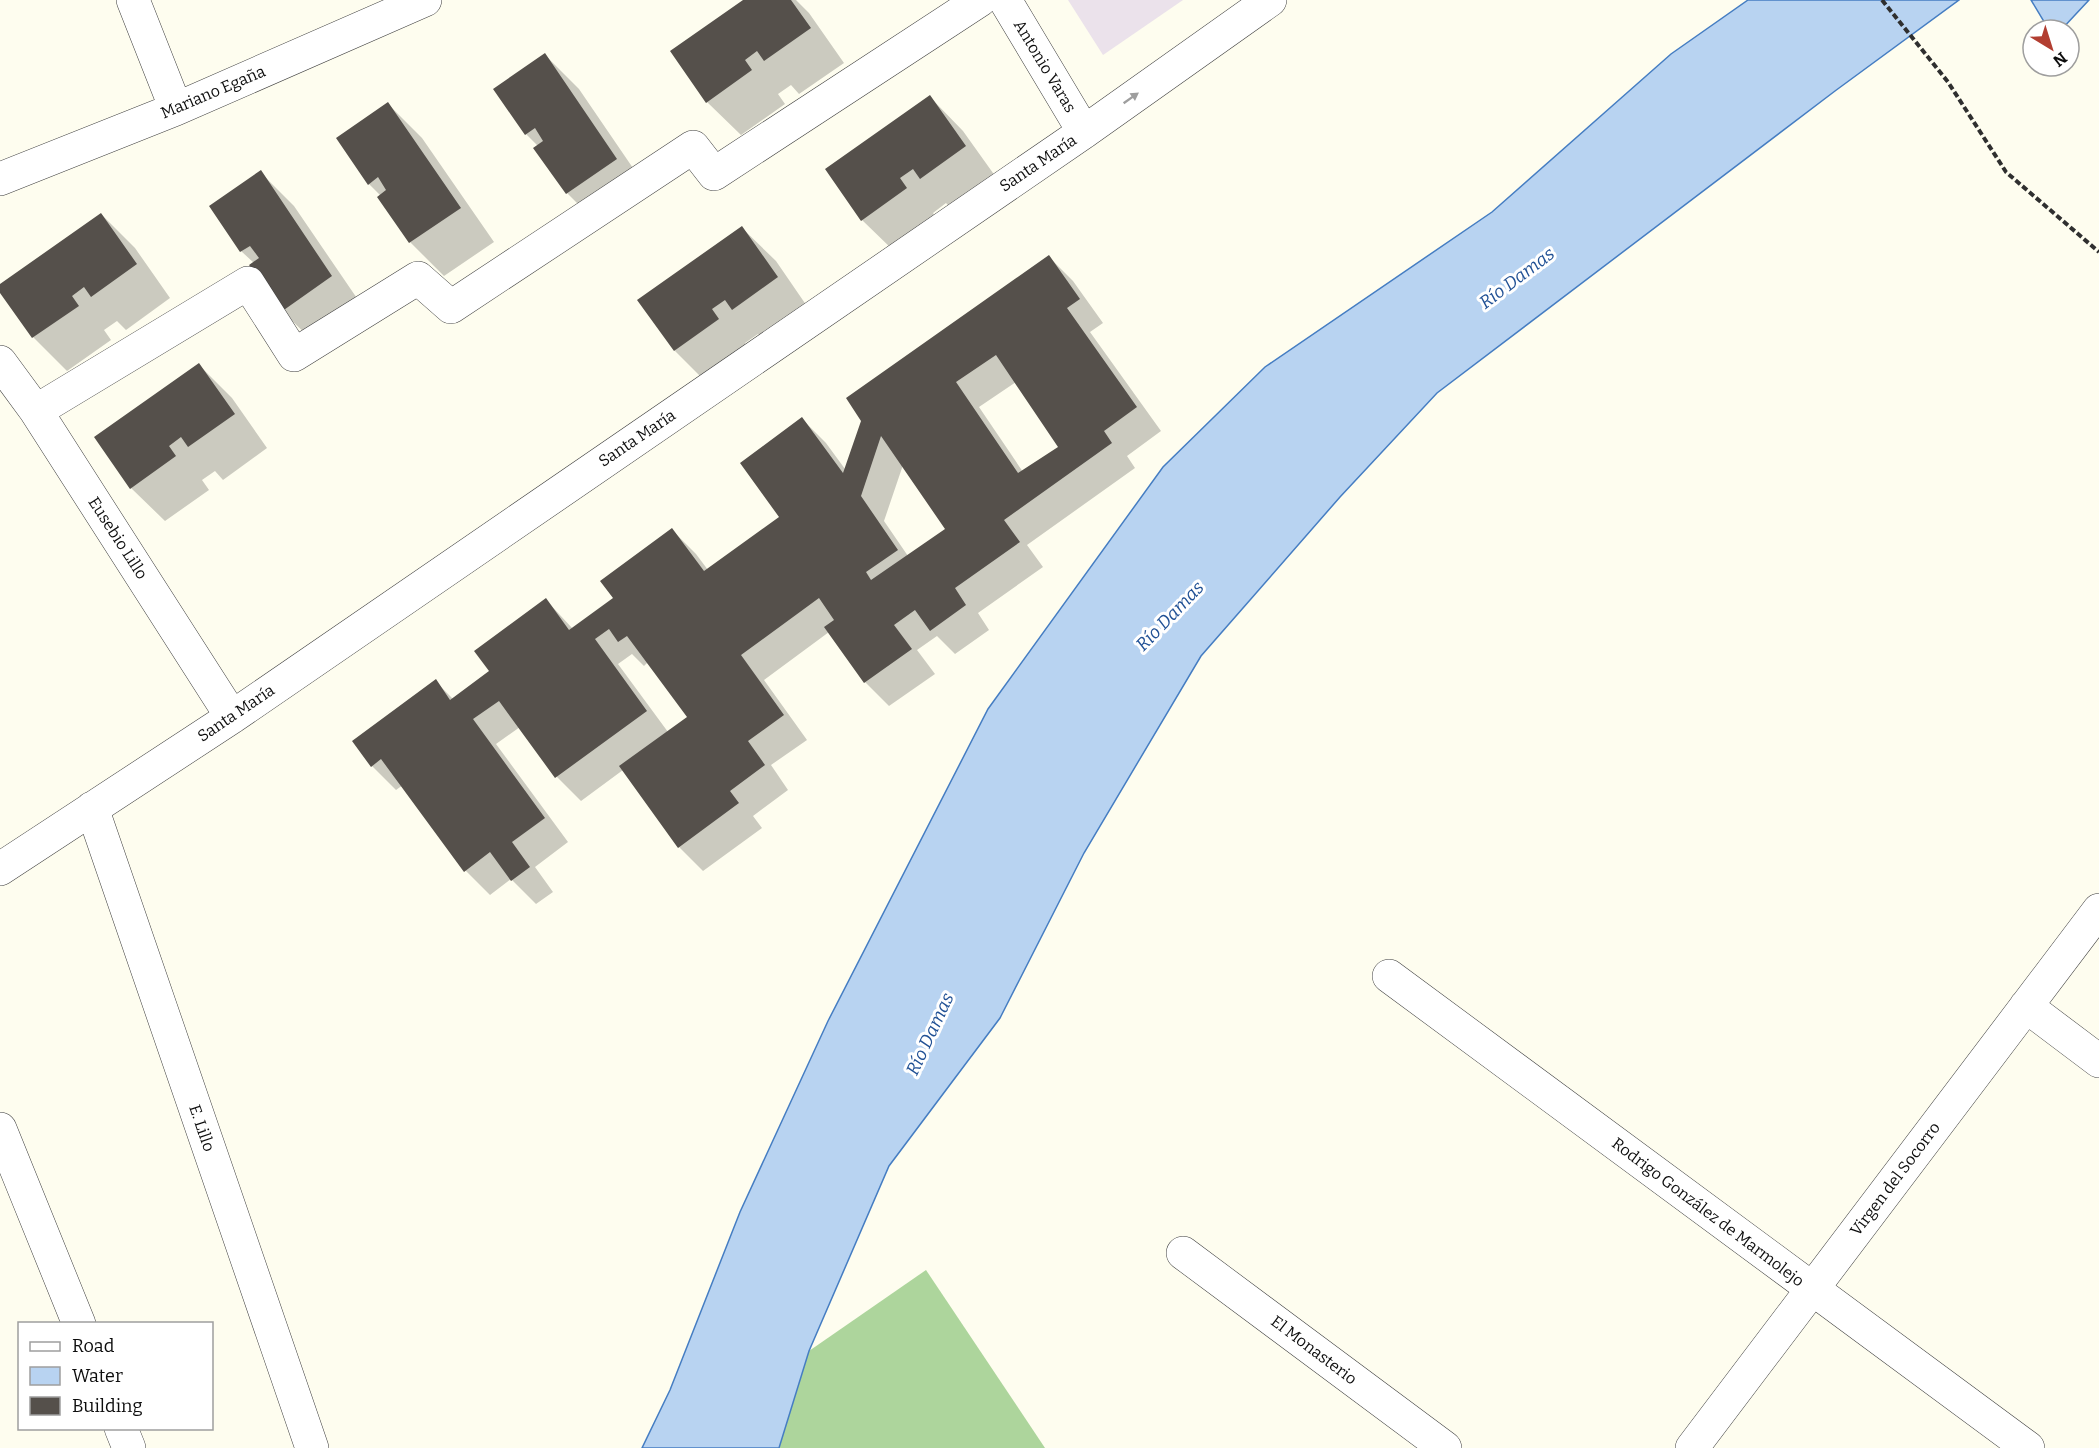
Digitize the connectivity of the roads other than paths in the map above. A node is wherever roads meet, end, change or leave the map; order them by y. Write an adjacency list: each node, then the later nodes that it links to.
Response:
1 (133, 0): 6 (street)
2 (425, 0): 6 (street, Mariano Egaña)
3 (980, 0): 10 (street)
4 (1005, 0): 7 (street, Antonio Varas)
5 (1269, 0): 7 (street, Santa María, one-way to 5)
6 (176, 109): 8 (street, Mariano Egaña)
7 (1084, 132): 11 (street, Santa María)
8 (0, 179)
9 (0, 362): 10 (street, Eusebio Lillo)
10 (36, 411): 11 (street, Eusebio Lillo)
11 (232, 717): 12 (street, Santa María)
12 (92, 808): 13 (street, Santa María); 24 (street, E. Lillo)
13 (0, 869)
14 (2099, 910): 16 (street, Virgen del Socorro)
15 (1389, 976): 20 (street, Rodrigo González de Marmolejo)
16 (2026, 1006): 17 (street); 20 (street, Virgen del Socorro)
17 (2099, 1061)
18 (0, 1129): 21 (street)
19 (1184, 1253): 25 (street, El Monasterio)
20 (1812, 1289): 26 (street, Virgen del Socorro); 27 (street, Rodrigo González de Marmolejo)
21 (79, 1322)
22 (122, 1430): 23 (street)
23 (129, 1448)
24 (312, 1448)
25 (1445, 1448)
26 (1692, 1448)
27 (2028, 1448)

